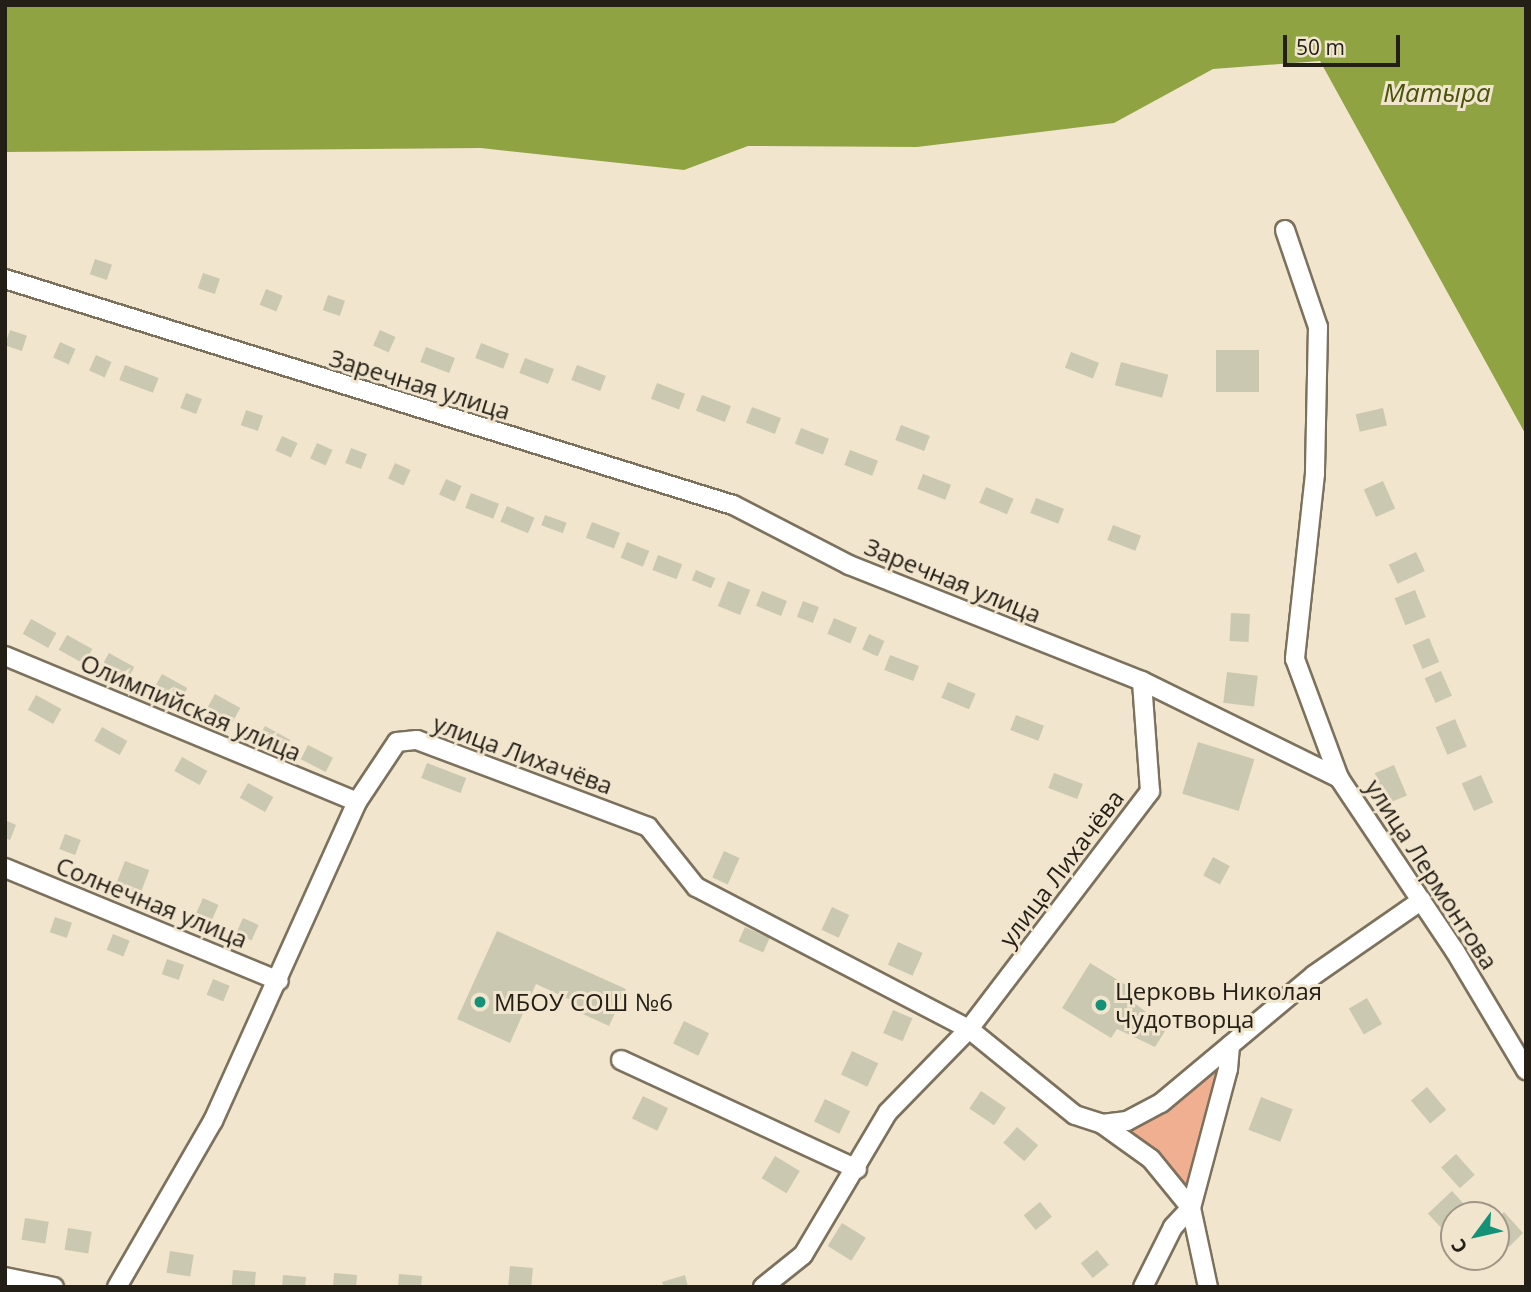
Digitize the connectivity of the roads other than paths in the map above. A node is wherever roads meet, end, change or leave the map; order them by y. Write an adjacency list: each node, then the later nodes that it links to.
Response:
1 (1285, 230): 5 (street)
2 (5, 279): 4 (street, Заречная улица)
3 (5, 656): 6 (street, Олимпийская улица)
4 (1142, 681): 5 (street, Заречная улица); 10 (street, улица Лихачёва)
5 (1339, 778): 8 (street, улица Лермонтова)
6 (357, 802): 9 (street, улица Лихачёва); 10 (street, улица Лихачёва)
7 (5, 868): 9 (street, Солнечная улица)
8 (1422, 900): 11 (street); 13 (street, улица Лермонтова)
9 (279, 981): 19 (street, улица Лихачёва)
10 (969, 1029): 14 (street, улица Лихачёва); 15 (street, улица Лихачёва)
11 (1230, 1045): 14 (street); 16 (street)
12 (621, 1060): 15 (street)
13 (1526, 1070)
14 (1102, 1124): 16 (street, улица Лихачёва)
15 (857, 1168): 20 (street, улица Лихачёва)
16 (1191, 1208): 21 (street); 22 (street)
17 (5, 1277): 18 (street)
18 (54, 1287)
19 (117, 1287)
20 (763, 1287)
21 (1143, 1287)
22 (1208, 1287)

